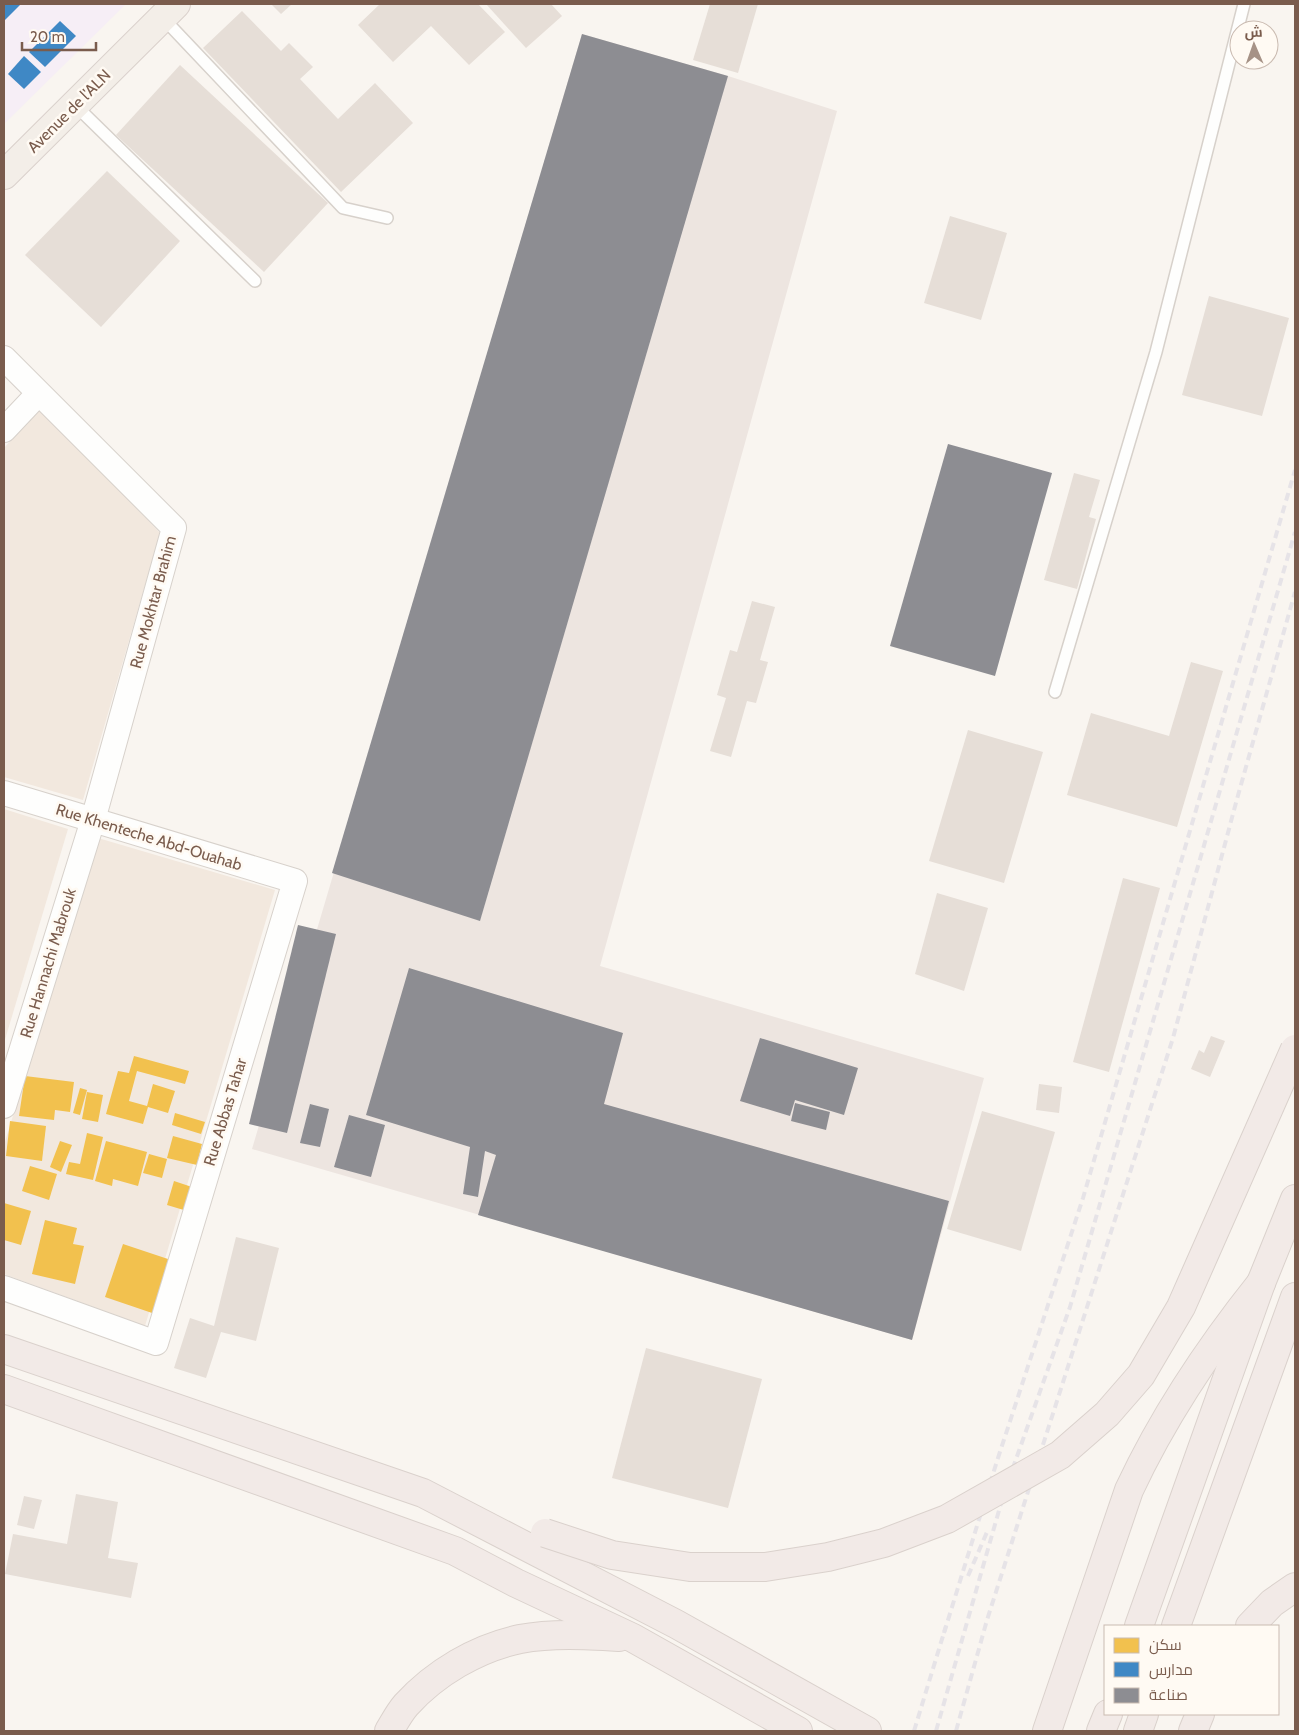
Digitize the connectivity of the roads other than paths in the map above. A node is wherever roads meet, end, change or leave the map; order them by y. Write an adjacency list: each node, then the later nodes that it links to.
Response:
1 (1244, 4): 10 (lane)
2 (169, 11): 3 (main road, Avenue de l'ALN); 5 (lane)
3 (75, 105): 4 (main road, Avenue de l'ALN); 6 (lane)
4 (4, 175)
5 (387, 218)
6 (255, 281)
7 (4, 358): 8 (street, Rue Mokhtar Brahim)
8 (38, 394): 9 (street); 12 (street, Rue Mokhtar Brahim)
9 (4, 430)
10 (1055, 692)
11 (4, 793): 12 (street, Rue Khenteche Abd-Ouahab)
12 (93, 820): 13 (street, Rue Khenteche Abd-Ouahab); 15 (street, Rue Hannachi Mabrouk)
13 (294, 881): 18 (street, Rue Abbas Tahar)
14 (1295, 1049): 22 (highway, bridge)
15 (4, 1106)
16 (1295, 1199): 17 (highway)
17 (1261, 1283): 24 (highway); 33 (highway)
18 (4, 1288)
19 (1295, 1297): 25 (highway)
20 (4, 1349): 22 (highway)
21 (4, 1389): 27 (highway)
22 (541, 1542): 32 (highway)
23 (1295, 1586): 26 (highway)
24 (1139, 1625)
25 (1176, 1625)
26 (1251, 1625)
27 (633, 1638): 30 (highway); 31 (highway)
28 (1108, 1715): 34 (highway)
29 (1144, 1715): 35 (highway)
30 (389, 1731)
31 (798, 1731)
32 (867, 1731)
33 (1047, 1731)
34 (1101, 1731)
35 (1138, 1731)

